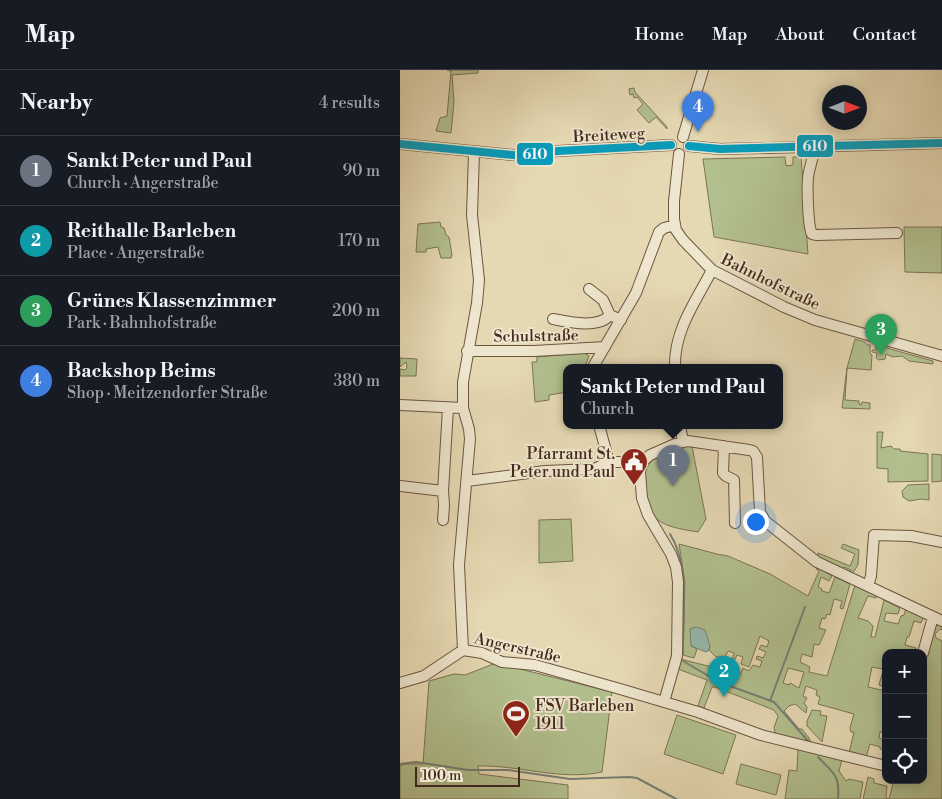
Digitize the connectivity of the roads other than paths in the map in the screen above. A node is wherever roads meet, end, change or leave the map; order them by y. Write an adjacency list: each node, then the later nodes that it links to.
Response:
1 (703, 70): 2 (street)
2 (682, 137): 5 (street); 6 (street)
3 (942, 143): 7 (street)
4 (400, 144): 8 (street, Breiteweg)
5 (671, 145): 8 (street, Breiteweg); 9 (street)
6 (689, 146): 7 (street); 9 (street)
7 (814, 147): 11 (street)
8 (474, 152): 18 (street)
9 (679, 154): 10 (street)
10 (674, 224): 12 (street, Bahnhofstraße); 16 (street, Schulstraße)
11 (897, 233)
12 (712, 270): 19 (street, Bahnhofstraße); 21 (street)
13 (589, 289): 14 (street)
14 (610, 315): 15 (street, Schulstraße); 16 (street)
15 (552, 319)
16 (621, 320): 17 (street, Schulstraße)
17 (605, 347): 18 (street, Schulstraße); 20 (street, Schulstraße)
18 (468, 351): 24 (street)
19 (942, 356)
20 (595, 364)
21 (675, 364)
22 (400, 405): 23 (street)
23 (448, 408): 24 (street); 33 (street)
24 (463, 408): 31 (street)
25 (600, 429): 29 (street)
26 (681, 429): 27 (street)
27 (684, 442): 28 (street); 30 (street)
28 (724, 446): 35 (street); 37 (street)
29 (609, 462): 30 (street); 31 (street)
30 (642, 462): 42 (street)
31 (467, 481): 40 (street)
32 (400, 486): 33 (street)
33 (443, 491): 34 (street)
34 (443, 520)
35 (735, 523)
36 (942, 542): 37 (street)
37 (868, 586): 38 (street)
38 (938, 619): 39 (street)
39 (925, 649)
40 (463, 650): 41 (street, Angerstraße); 42 (street, Angerstraße)
41 (400, 682)
42 (664, 702): 43 (street, Angerstraße)
43 (882, 765)

